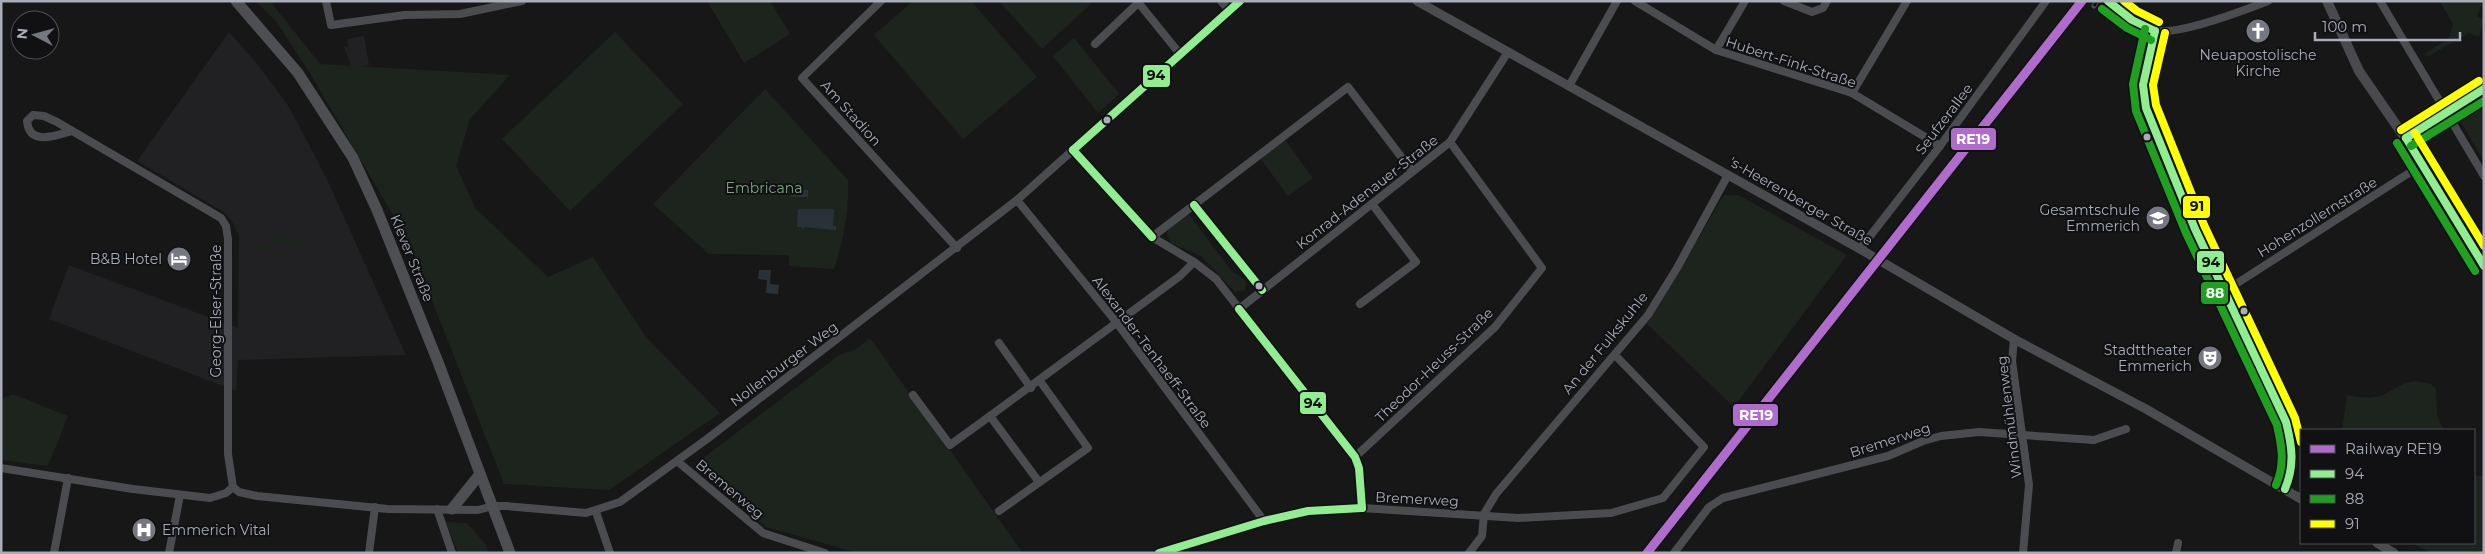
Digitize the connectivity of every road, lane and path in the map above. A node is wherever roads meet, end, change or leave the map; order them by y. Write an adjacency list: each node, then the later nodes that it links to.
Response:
1 (236, 1): 64 (main road, Klever Straße)
2 (326, 1): 3 (street)
3 (522, 1)
4 (881, 1): 43 (street, Am Stadion)
5 (1222, 1): 20 (street)
6 (1240, 1): 20 (street, Nollenburger Weg)
7 (1418, 1): 24 (street, 's-Heerenberger Straße)
8 (1617, 1): 26 (street)
9 (1635, 1): 23 (street, Hubert-Fink-Straße)
10 (1745, 1): 23 (street)
11 (1784, 1): 12 (street)
12 (1827, 1)
13 (1907, 1): 28 (street)
14 (2046, 1): 33 (street, Seufzerallee)
15 (2108, 1): 21 (street)
16 (2268, 1): 21 (street)
17 (2327, 1): 31 (main road)
18 (2380, 1): 29 (street)
19 (1137, 3): 22 (street); 25 (street)
20 (1230, 10): 25 (street, Nollenburger Weg)
21 (2155, 31): 48 (street)
22 (1095, 44)
23 (1716, 50): 28 (street, Hubert-Fink-Straße)
24 (1508, 52): 26 (street, 's-Heerenberger Straße); 32 (street, Konrad-Adenauer-Straße)
25 (1180, 54): 34 (street, Nollenburger Weg)
26 (1569, 86): 37 (street, 's-Heerenberger Straße)
27 (2484, 89): 29 (street)
28 (1852, 93): 33 (street, Hubert-Fink-Straße)
29 (2446, 112): 31 (street); 38 (street)
30 (72, 131): 30 (street, Georg-Elser-Straße); 67 (street, Georg-Elser-Straße)
31 (2406, 138): 35 (main road)
32 (1450, 142): 36 (street, Konrad-Adenauer-Straße); 61 (street, Theodor-Heuss-Straße)
33 (1940, 146): 44 (street, Seufzerallee)
34 (1073, 150): 39 (street, Nollenburger Weg); 42 (street)
35 (2423, 164): 46 (main road); 48 (street, Hohenzollernstraße)
36 (1412, 171): 40 (street, Konrad-Adenauer-Straße); 41 (street)
37 (1728, 175): 44 (street, 's-Heerenberger Straße); 54 (street, An der Fulkskuhle)
38 (2484, 176)
39 (1017, 200): 43 (street, Nollenburger Weg); 51 (street, Alexander-Tenhaeff-Straße)
40 (1372, 204): 47 (street, Konrad-Adenauer-Straße); 49 (street)
41 (1194, 205): 42 (street); 47 (street)
42 (1152, 237): 45 (street)
43 (957, 248): 62 (street, Nollenburger Weg)
44 (1860, 250): 52 (street, 's-Heerenberger Straße)
45 (1194, 262): 50 (street); 51 (street)
46 (2484, 266)
47 (1262, 290): 50 (street, Konrad-Adenauer-Straße)
48 (2225, 291): 68 (street)
49 (1360, 304)
50 (1240, 309): 61 (street)
51 (1117, 323): 55 (street); 79 (street, Alexander-Tenhaeff-Straße)
52 (2014, 339): 60 (street, Windmühlenweg); 68 (street, 's-Heerenberger Straße)
53 (999, 343): 56 (street)
54 (1615, 355): 78 (street, An der Fulkskuhle); 78 (street, Bremerweg)
55 (1040, 381): 56 (street); 66 (street)
56 (1031, 388): 58 (street)
57 (913, 395): 58 (street)
58 (990, 416): 66 (street)
59 (2126, 429): 60 (street, Bremerweg)
60 (2021, 434): 91 (street, Bremerweg); 92 (street, Windmühlenweg)
61 (1355, 457): 73 (street)
62 (677, 461): 77 (street, Nollenburger Weg); 88 (street, Bremerweg)
63 (1, 468): 65 (street)
64 (480, 474): 71 (main road, Klever Straße); 75 (main road)
65 (68, 478): 69 (street); 82 (street)
66 (1039, 482): 76 (street)
67 (233, 487): 69 (street); 72 (street, Nollenburger Weg)
68 (2285, 490): 70 (street, 's-Heerenberger Straße)
69 (180, 495): 83 (street)
70 (2300, 498)
71 (494, 506): 75 (street, Nollenburger Weg); 77 (street, Nollenburger Weg); 86 (main road, Klever Straße)
72 (375, 507): 74 (street, Nollenburger Weg); 84 (street)
73 (1362, 508): 78 (street, Bremerweg); 79 (street, Bremerweg)
74 (437, 509): 75 (street, Nollenburger Weg); 85 (street)
75 (452, 509)
76 (999, 511)
77 (596, 512): 87 (street)
78 (1484, 514): 90 (street)
79 (1264, 521): 89 (street, Bremerweg)
80 (2178, 543): 93 (street)
81 (2379, 544): 94 (street)
82 (54, 553)
83 (169, 553)
84 (369, 553)
85 (452, 553)
86 (510, 553)
87 (610, 553)
88 (824, 553)
89 (1158, 553)
90 (1469, 553)
91 (1674, 553)
92 (2024, 553)
93 (2176, 553)
94 (2394, 553)

